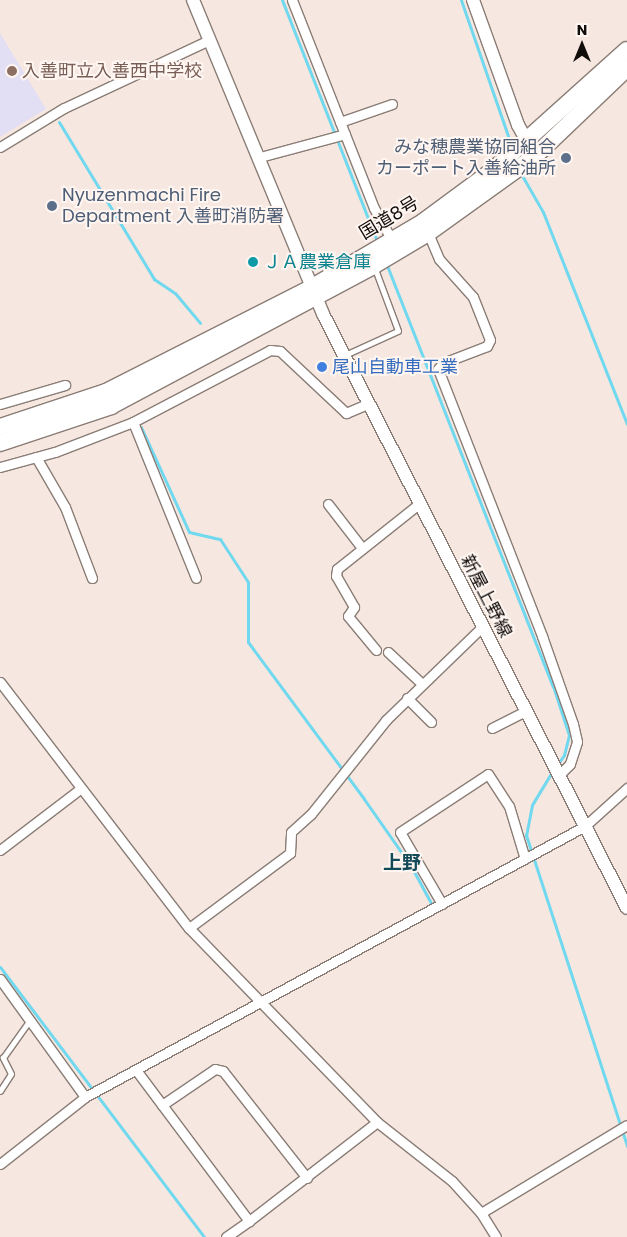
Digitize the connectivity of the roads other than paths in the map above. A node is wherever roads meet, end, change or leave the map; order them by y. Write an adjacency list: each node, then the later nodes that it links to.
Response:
1 (193, 0): 4 (main road, 新屋上野線)
2 (292, 0): 8 (street)
3 (473, 0): 10 (main road)
4 (209, 40): 11 (street); 13 (main road, 新屋上野線)
5 (627, 50): 10 (highway, 国道8号)
6 (627, 68): 12 (highway, 国道8号)
7 (392, 104): 8 (street)
8 (340, 122): 9 (street)
9 (345, 134): 13 (street); 15 (street)
10 (527, 141): 12 (main road); 15 (highway, 国道8号)
11 (0, 147)
12 (535, 156): 14 (highway, 国道8号)
13 (260, 157): 17 (main road, 新屋上野線)
14 (428, 233): 15 (highway, 国道8号); 41 (street)
15 (395, 245): 16 (highway, 国道8号); 17 (highway, 国道8号)
16 (374, 266): 17 (highway, 国道8号); 18 (lane)
17 (313, 294): 18 (main road, 新屋上野線); 23 (highway, 国道8号); 24 (highway, 国道8号)
18 (343, 356): 21 (main road, 新屋上野線)
19 (65, 385): 20 (street)
20 (0, 404)
21 (367, 404): 22 (street); 27 (main road, 新屋上野線)
22 (133, 422): 25 (street); 31 (street)
23 (0, 427)
24 (0, 443)
25 (36, 457): 26 (street); 30 (street)
26 (0, 468)
27 (420, 503): 29 (street); 32 (main road, 新屋上野線)
28 (328, 504): 29 (street)
29 (362, 548): 33 (street)
30 (92, 578)
31 (196, 578)
32 (482, 627): 36 (street); 38 (main road, 新屋上野線)
33 (376, 650)
34 (388, 652): 36 (street)
35 (0, 682): 43 (street)
36 (421, 683): 37 (street)
37 (407, 698): 39 (street); 49 (street)
38 (525, 711): 40 (street); 41 (main road, 新屋上野線)
39 (431, 722)
40 (492, 728)
41 (560, 774): 44 (main road, 新屋上野線)
42 (627, 788): 44 (street)
43 (80, 789): 45 (street); 49 (street)
44 (585, 826): 46 (street); 48 (main road, 新屋上野線)
45 (0, 850)
46 (525, 858): 47 (street); 47 (street)
47 (442, 904): 51 (street)
48 (627, 908)
49 (189, 928): 51 (street)
50 (0, 978): 52 (street)
51 (262, 1004): 53 (street); 57 (street)
52 (30, 1020): 54 (lane); 55 (street)
53 (136, 1070): 55 (street); 56 (street)
54 (0, 1091)
55 (86, 1097): 59 (street)
56 (162, 1106): 60 (street); 62 (street)
57 (378, 1122): 60 (street); 61 (street)
58 (627, 1125): 61 (street)
59 (0, 1164)
60 (307, 1178): 62 (street)
61 (481, 1213): 64 (street)
62 (249, 1221): 63 (street)
63 (226, 1237)
64 (496, 1237)

